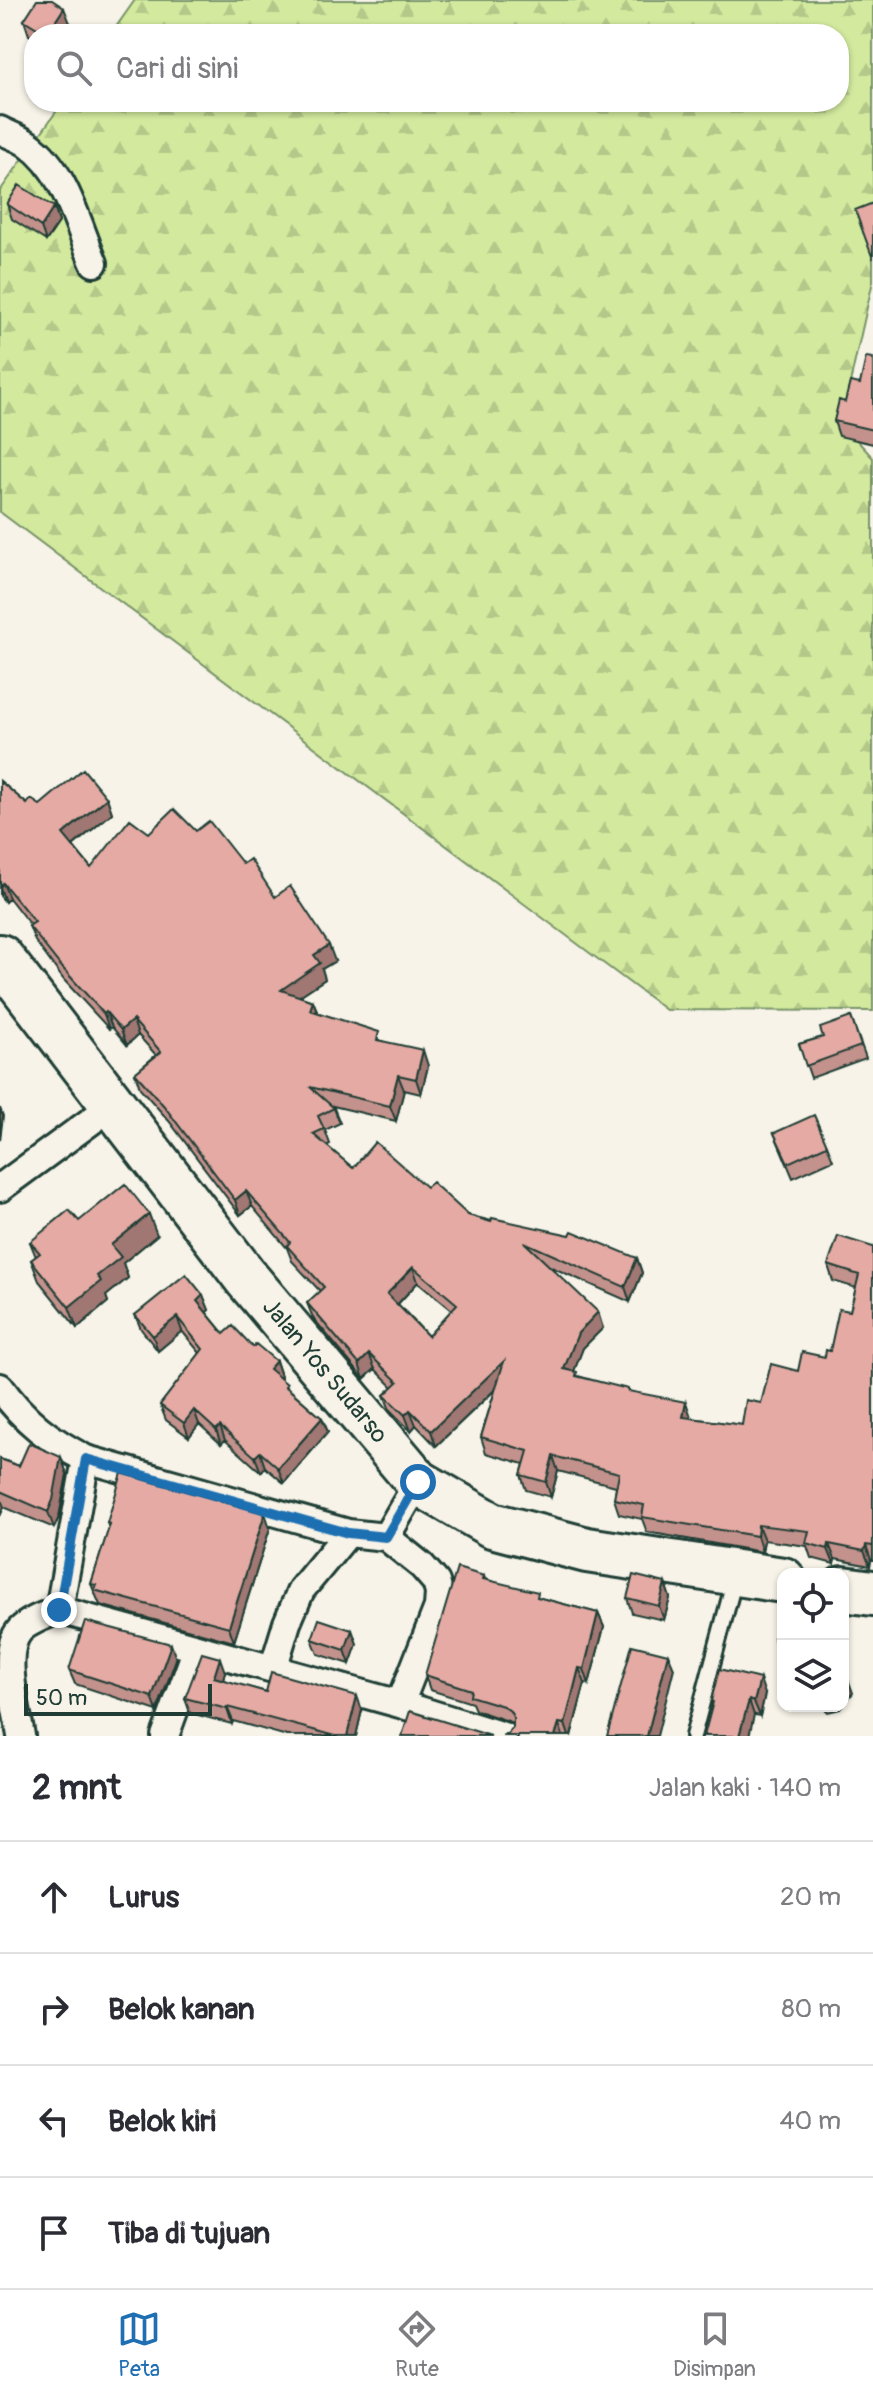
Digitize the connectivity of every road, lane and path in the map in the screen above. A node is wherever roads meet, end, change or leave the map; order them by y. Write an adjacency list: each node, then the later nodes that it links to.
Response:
1 (0, 130): 2 (street)
2 (94, 263)
3 (0, 957): 4 (highway, Jalan Yos Sudarso)
4 (113, 1105): 5 (street); 8 (highway, Jalan Yos Sudarso)
5 (0, 1188)
6 (0, 1387): 7 (street)
7 (86, 1459): 9 (street); 15 (street)
8 (418, 1482): 10 (street); 11 (highway, Jalan Yos Sudarso)
9 (348, 1533): 10 (street); 17 (street)
10 (386, 1537): 18 (street)
11 (737, 1573): 12 (highway, Jalan Yos Sudarso); 22 (lane)
12 (777, 1579)
13 (849, 1590): 14 (highway)
14 (873, 1593)
15 (59, 1610): 16 (street); 19 (street)
16 (197, 1648): 17 (street); 20 (street)
17 (273, 1669): 18 (street)
18 (400, 1704): 21 (street)
19 (21, 1736)
20 (165, 1736)
21 (503, 1736)
22 (693, 1736)

